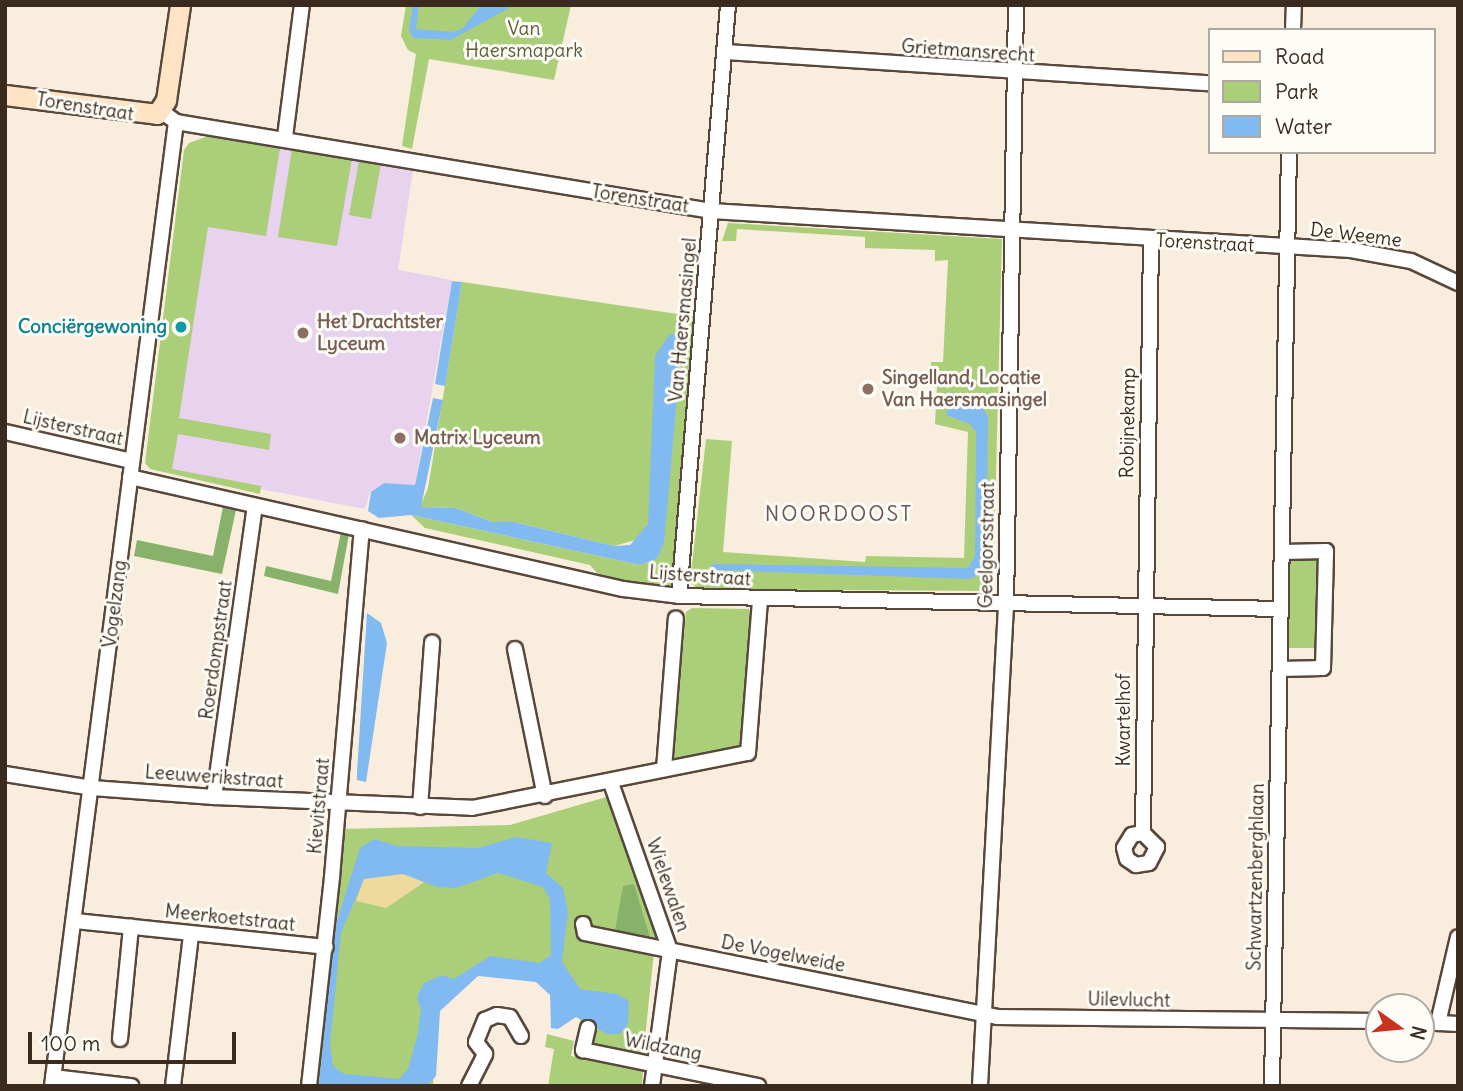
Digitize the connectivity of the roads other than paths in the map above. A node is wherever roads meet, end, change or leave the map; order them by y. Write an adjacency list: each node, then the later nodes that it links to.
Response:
1 (180, 5): 11 (street, Vogelzang)
2 (302, 5): 12 (street)
3 (728, 5): 7 (street, Van Haersmasingel)
4 (1016, 5): 8 (street, Geelgorsstraat)
5 (1294, 5): 6 (street)
6 (1293, 28)
7 (725, 52): 8 (street, Grietmansrecht); 14 (street, Van Haersmasingel)
8 (1014, 74): 9 (street, Grietmansrecht); 15 (street, Geelgorsstraat)
9 (1208, 83)
10 (5, 95): 11 (street, Torenstraat)
11 (169, 116): 12 (street, Torenstraat); 20 (street, Vogelzang)
12 (285, 137): 14 (street, Torenstraat)
13 (1289, 154): 17 (street, Schwartzenberghlaan)
14 (712, 211): 15 (street, Torenstraat); 25 (street, Van Haersmasingel)
15 (1012, 229): 16 (street, Torenstraat); 27 (street, Geelgorsstraat)
16 (1151, 240): 17 (street, Torenstraat); 28 (street, Robijnekamp)
17 (1286, 247): 18 (street, De Weeme); 24 (street, Schwartzenberghlaan)
18 (1458, 283)
19 (5, 432): 20 (street, Lijsterstraat)
20 (132, 461): 21 (street, Vogelzang)
21 (130, 477): 22 (street, Lijsterstraat); 37 (street, Vogelzang)
22 (255, 507): 23 (street, Lijsterstraat); 39 (street, Roerdompstraat)
23 (362, 528): 25 (street, Lijsterstraat); 40 (street, Kievitstraat)
24 (1283, 552): 29 (street, Schwartzenberghlaan); 33 (street)
25 (678, 596): 26 (street, Lijsterstraat)
26 (760, 600): 27 (street, Lijsterstraat); 34 (street, Leeuwerikstraat)
27 (1006, 606): 28 (street, Lijsterstraat); 50 (street, Geelgorsstraat)
28 (1144, 607): 29 (street, Lijsterstraat); 42 (street, Kwartelhof)
29 (1281, 609): 33 (street, Schwartzenberghlaan)
30 (676, 618): 34 (street)
31 (432, 642): 41 (street)
32 (514, 649): 38 (street)
33 (1280, 669): 51 (street, Schwartzenberghlaan)
34 (664, 769): 36 (street, Leeuwerikstraat)
35 (5, 774): 37 (street, Leeuwerikstraat)
36 (611, 783): 38 (street, Leeuwerikstraat); 49 (street, Wielewalen)
37 (92, 788): 39 (street, Leeuwerikstraat); 43 (street, Vogelzang)
38 (545, 796): 41 (street, Leeuwerikstraat)
39 (214, 797): 40 (street, Leeuwerikstraat)
40 (338, 804): 41 (street, Leeuwerikstraat); 48 (street, Kievitstraat)
41 (420, 807)
42 (1143, 833)
43 (75, 921): 45 (street, Meerkoetstraat); 59 (street, Vogelzang)
44 (583, 924): 49 (street, De Vogelweide)
45 (131, 927): 46 (street, Meerkoetstraat); 57 (street)
46 (191, 934): 48 (street, Meerkoetstraat); 61 (street)
47 (1458, 937): 53 (street)
48 (326, 947): 62 (street, Kievitstraat)
49 (670, 951): 50 (street, De Vogelweide); 58 (street, Wielewalen)
50 (984, 1013): 51 (street, Uilevlucht); 66 (street, Geelgorsstraat)
51 (1273, 1019): 52 (street, Uilevlucht); 67 (street, Schwartzenberghlaan)
52 (1365, 1021)
53 (1437, 1023): 54 (street)
54 (1458, 1024)
55 (588, 1028): 58 (street, Wildzang)
56 (522, 1036): 63 (street)
57 (120, 1039)
58 (654, 1064): 64 (street, Wielewalen); 65 (street, Wildzang)
59 (53, 1081): 60 (street)
60 (131, 1086)
61 (173, 1086)
62 (309, 1086)
63 (469, 1086)
64 (652, 1086)
65 (758, 1086)
66 (980, 1086)
67 (1272, 1086)

